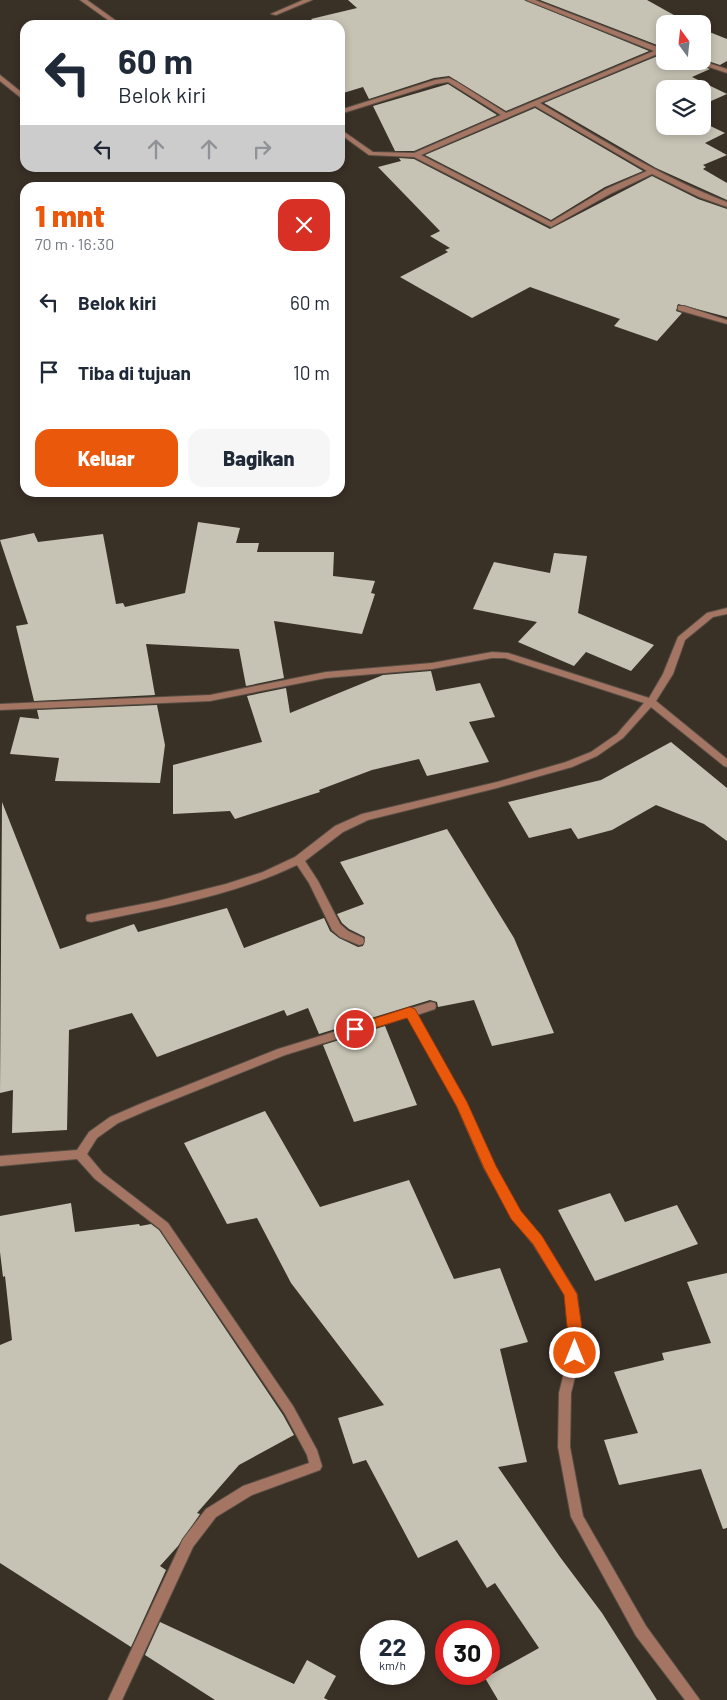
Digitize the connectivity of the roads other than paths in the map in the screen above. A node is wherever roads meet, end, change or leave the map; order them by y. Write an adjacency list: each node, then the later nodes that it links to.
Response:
1 (83, 0): 5 (street)
2 (309, 0): 4 (street)
3 (529, 0): 6 (street)
4 (274, 14)
5 (111, 20)
6 (656, 49)
7 (656, 55): 12 (street)
8 (711, 66): 9 (street)
9 (727, 71)
10 (0, 77): 11 (street)
11 (20, 95)
12 (535, 103): 14 (street); 17 (street)
13 (345, 110): 14 (street)
14 (505, 115): 16 (street)
15 (345, 135): 16 (street)
16 (415, 155): 17 (street)
17 (651, 172): 18 (street)
18 (727, 205)
19 (681, 308): 20 (street)
20 (727, 322)
21 (727, 611): 22 (street)
22 (651, 702): 23 (street); 24 (street); 25 (street)
23 (0, 707)
24 (727, 764)
25 (299, 860): 26 (street); 27 (street)
26 (91, 918)
27 (359, 942)
28 (431, 1006): 29 (street)
29 (410, 1012): 30 (street); 33 (street)
30 (80, 1154): 31 (street); 32 (street)
31 (0, 1161)
32 (115, 1700)
33 (693, 1700)

